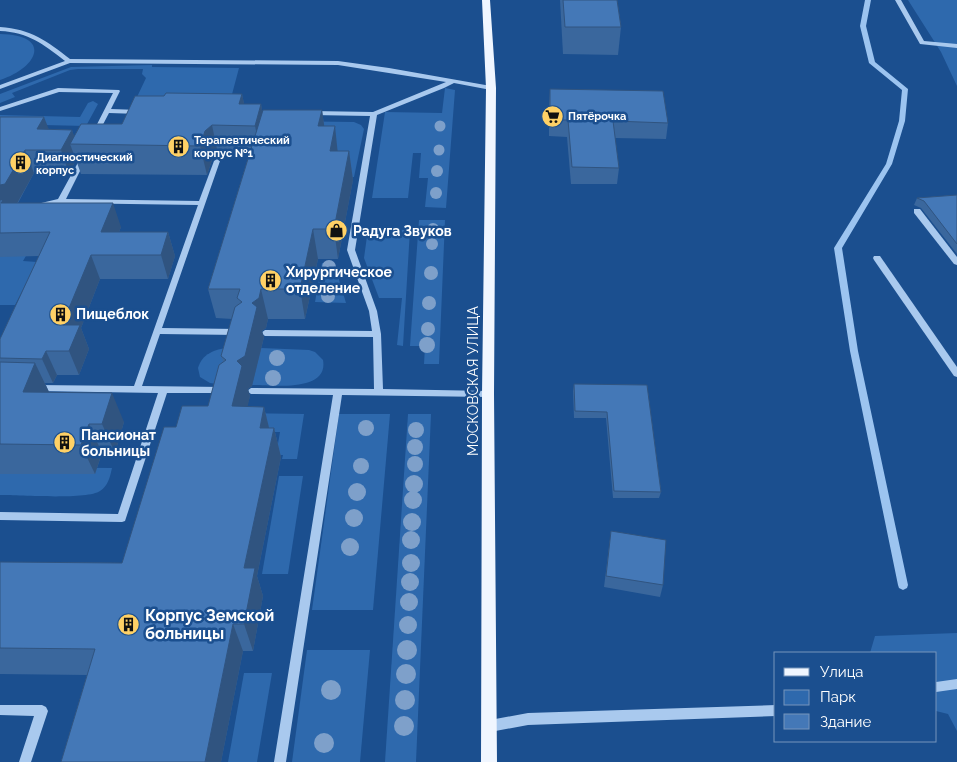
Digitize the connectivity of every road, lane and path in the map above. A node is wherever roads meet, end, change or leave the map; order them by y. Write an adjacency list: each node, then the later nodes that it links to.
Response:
1 (486, 0): 8 (main road, МОСКОВСКАЯ УЛИЦА)
2 (898, 0): 4 (lane)
3 (0, 29): 5 (lane)
4 (957, 46)
5 (69, 61): 6 (lane); 7 (lane)
6 (452, 81): 8 (lane); 13 (lane)
7 (2, 86)
8 (491, 88): 35 (main road, МОСКОВСКАЯ УЛИЦА)
9 (0, 109): 10 (lane)
10 (107, 111): 11 (lane); 14 (lane)
11 (146, 112)
12 (305, 113): 13 (lane)
13 (374, 114): 26 (lane)
14 (92, 141)
15 (87, 150): 17 (lane)
16 (217, 161): 18 (lane)
17 (61, 201): 18 (lane); 19 (lane)
18 (202, 203): 23 (lane)
19 (35, 207)
20 (917, 211): 22 (lane)
21 (877, 258): 27 (lane)
22 (957, 262)
23 (158, 331): 24 (lane); 29 (lane)
24 (243, 332)
25 (265, 332): 26 (lane)
26 (377, 334): 34 (lane)
27 (957, 374)
28 (30, 388): 29 (lane)
29 (138, 389): 30 (lane)
30 (164, 390): 31 (lane); 36 (lane)
31 (228, 390)
32 (251, 391): 33 (lane)
33 (338, 392): 34 (lane); 43 (lane)
34 (379, 392): 35 (lane)
35 (488, 394): 41 (main road, МОСКОВСКАЯ УЛИЦА)
36 (0, 516)
37 (957, 684): 38 (lane)
38 (937, 687)
39 (0, 710): 42 (lane)
40 (774, 710): 41 (lane)
41 (490, 726): 44 (main road, МОСКОВСКАЯ УЛИЦА)
42 (25, 762)
43 (280, 762)
44 (489, 762)

